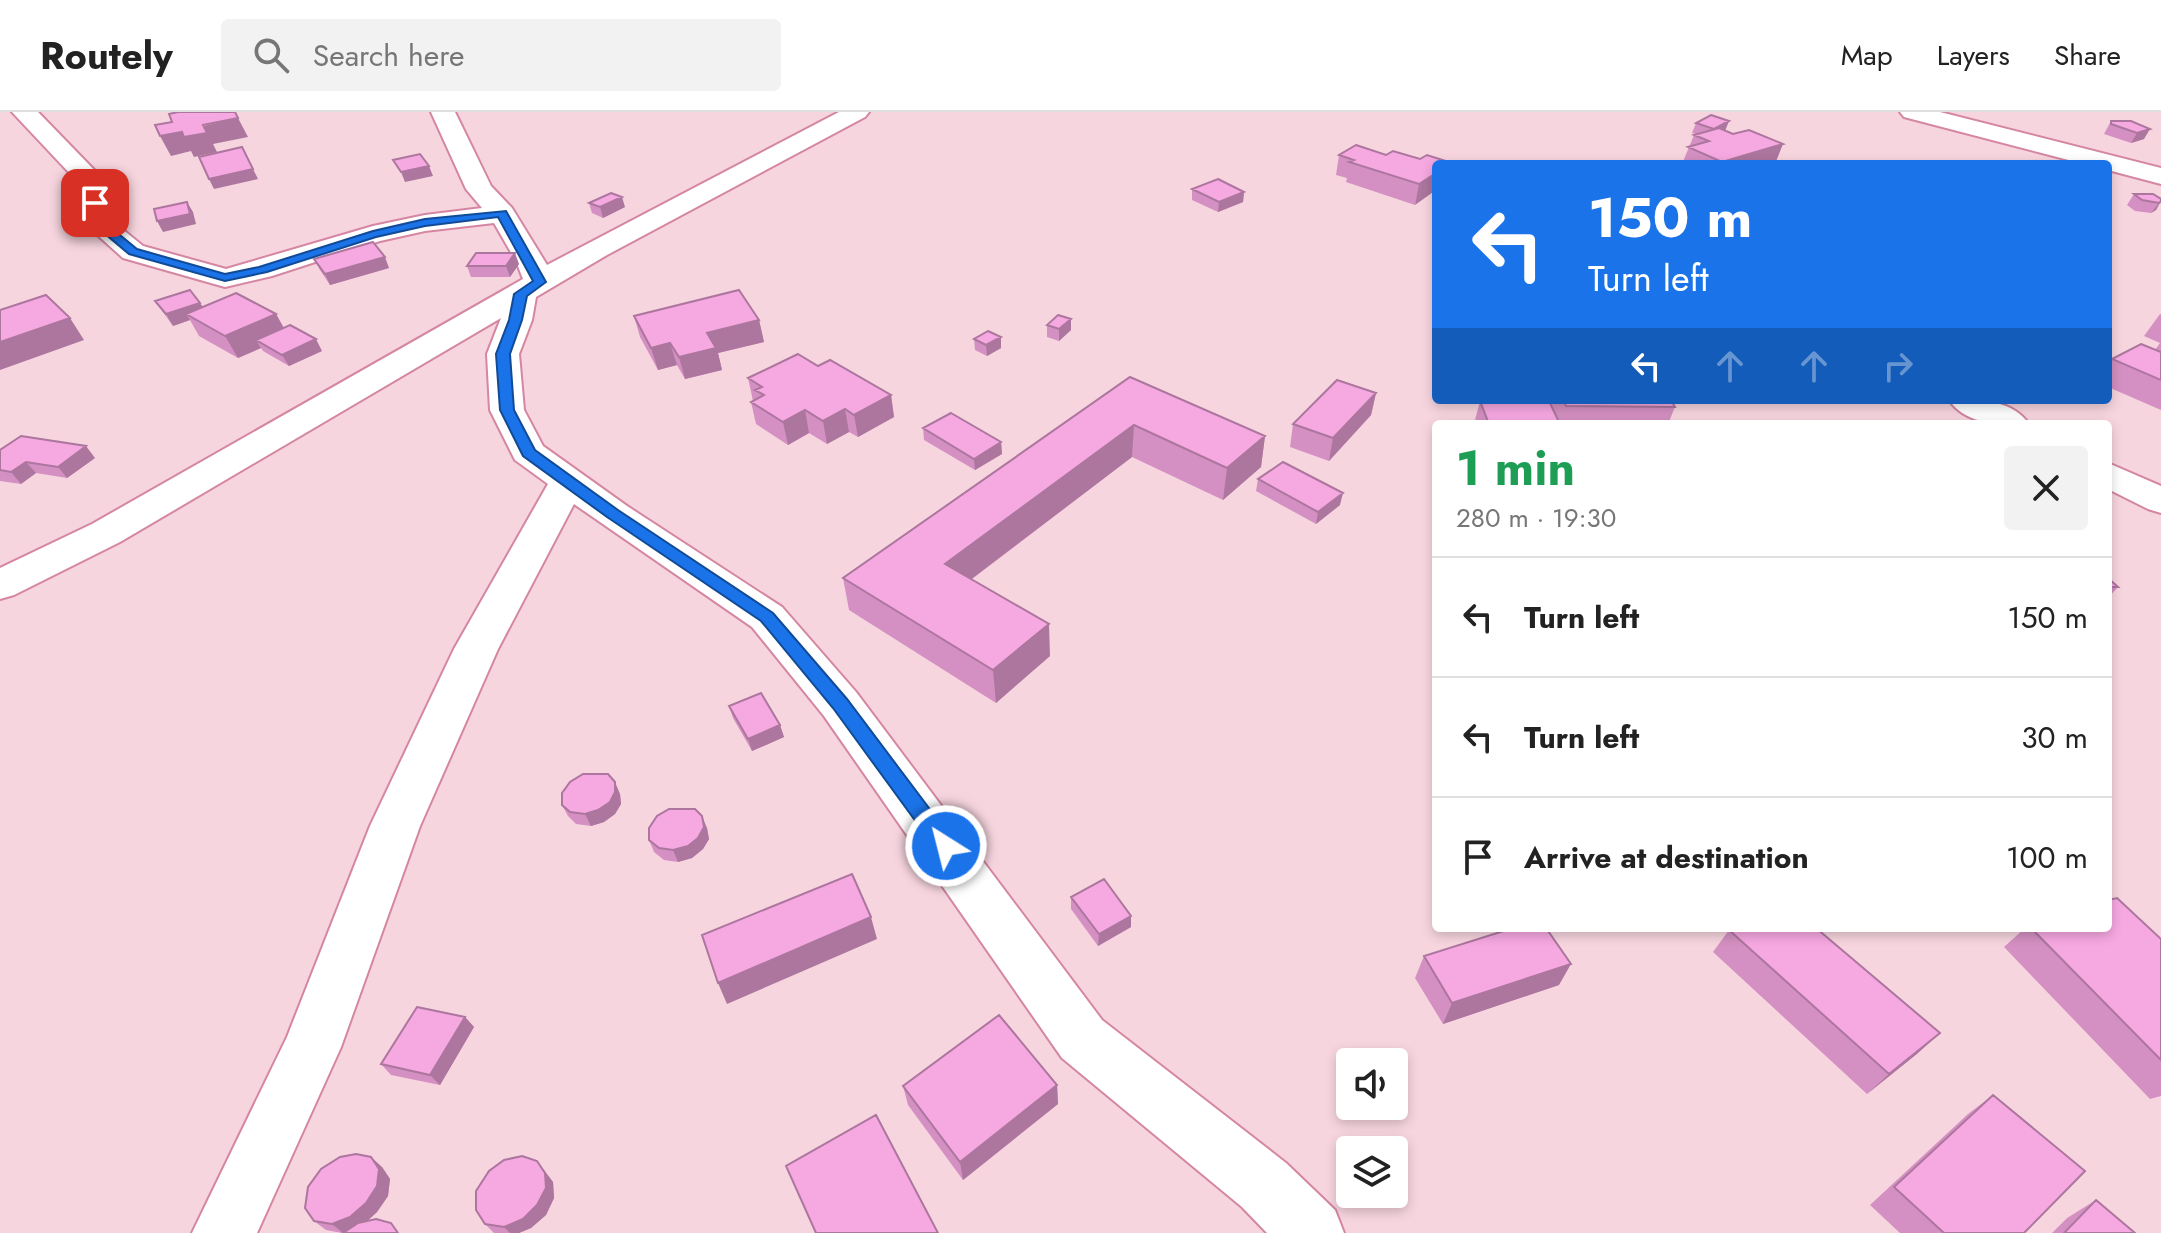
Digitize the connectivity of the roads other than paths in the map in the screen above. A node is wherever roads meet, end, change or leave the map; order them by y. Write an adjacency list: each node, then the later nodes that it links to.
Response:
1 (24, 112): 8 (street)
2 (443, 112): 8 (street)
3 (857, 112): 9 (street)
4 (1912, 112): 5 (street)
5 (2099, 160)
6 (2112, 163): 7 (street)
7 (2161, 176)
8 (502, 214): 9 (street)
9 (530, 288): 13 (street); 15 (street)
10 (1974, 404): 11 (street)
11 (2004, 420)
12 (2112, 476): 14 (street)
13 (568, 481): 16 (street); 17 (street)
14 (2161, 501)
15 (0, 585)
16 (224, 1233)
17 (1312, 1233)

